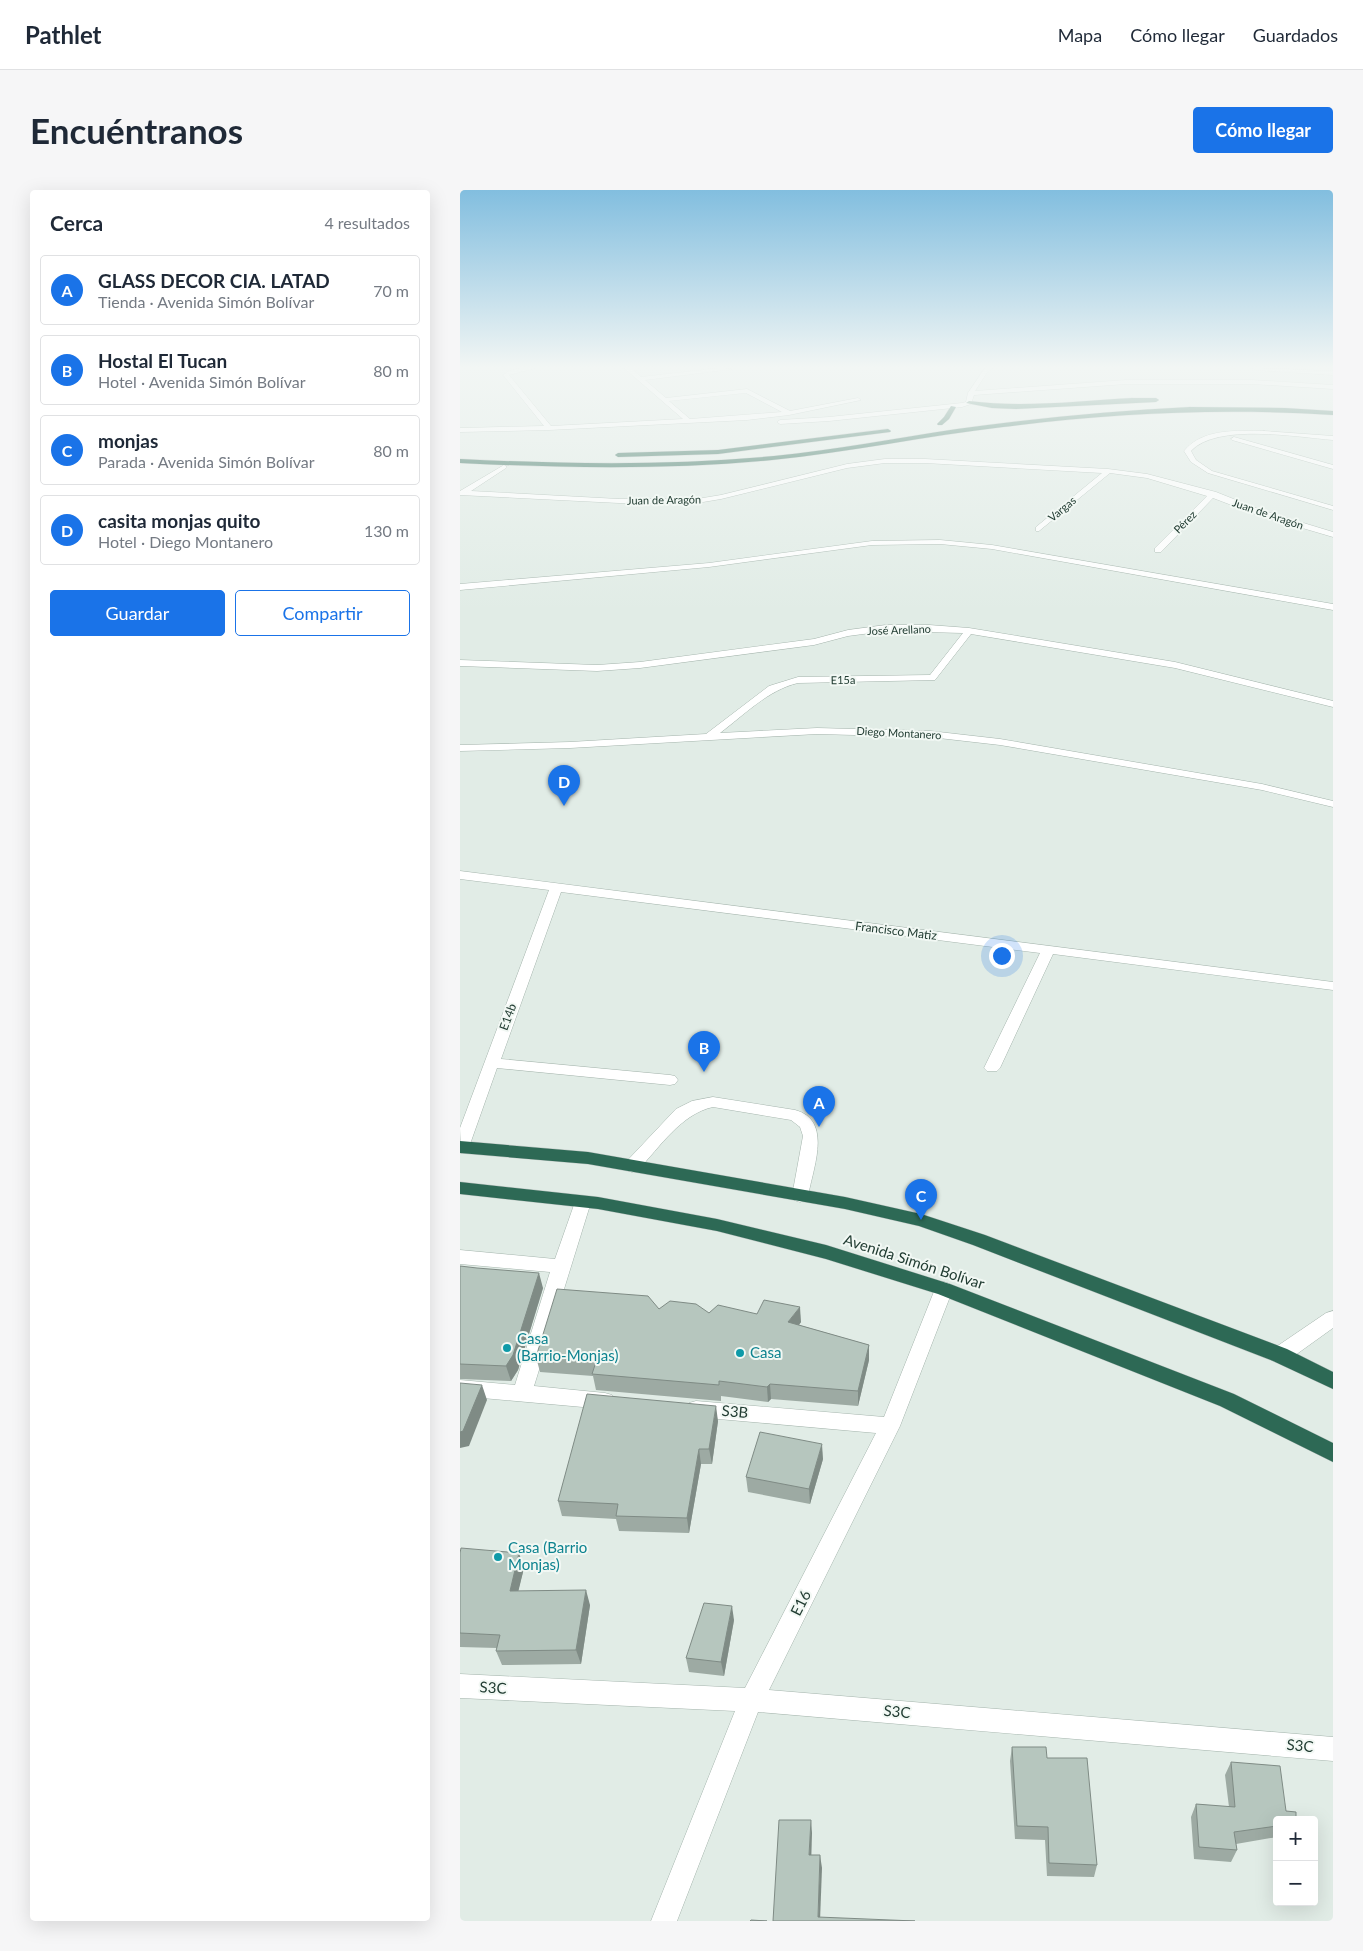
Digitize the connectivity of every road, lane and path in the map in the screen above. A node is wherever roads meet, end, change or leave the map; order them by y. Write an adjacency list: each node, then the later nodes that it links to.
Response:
1 (744, 449): 5 (highway)
2 (839, 449): 6 (highway)
3 (1189, 449): 12 (street)
4 (1269, 449): 8 (street)
5 (612, 455)
6 (460, 461)
7 (504, 467): 10 (street)
8 (1333, 467)
9 (1108, 471): 10 (street, Juan de Aragón); 11 (street, Juan de Aragón); 13 (street, Vargas)
10 (461, 493)
11 (1213, 494): 14 (street, Juan de Aragón); 15 (street, Pérez)
12 (1333, 508)
13 (1039, 528)
14 (1333, 535)
15 (1158, 550)
16 (460, 587): 17 (street)
17 (1333, 608)
18 (969, 631): 19 (street, José Arellano); 20 (street, José Arellano); 21 (street, E15a)
19 (460, 663)
20 (1333, 704)
21 (710, 736): 22 (street, Diego Montanero); 23 (street, Diego Montanero)
22 (460, 748)
23 (1333, 804)
24 (460, 875): 25 (street, Francisco Matiz)
25 (556, 888): 26 (street, Francisco Matiz); 28 (street, E14b)
26 (1048, 950): 27 (street, Francisco Matiz); 29 (street)
27 (1333, 986)
28 (492, 1063): 30 (street); 31 (street, E14b)
29 (992, 1068)
30 (670, 1080)
31 (460, 1146): 32 (highway)
32 (632, 1166): 34 (highway); 34 (street)
33 (460, 1188): 35 (highway, Avenida Simón Bolívar)
34 (800, 1196): 40 (highway)
35 (583, 1202): 37 (street); 38 (highway, Avenida Simón Bolívar)
36 (460, 1257): 37 (street)
37 (560, 1266): 43 (street)
38 (944, 1289): 46 (street, E16); 47 (highway, Avenida Simón Bolívar)
39 (1333, 1318): 40 (street)
40 (1280, 1355): 41 (highway)
41 (1333, 1381)
42 (460, 1388): 43 (street)
43 (522, 1393): 44 (street)
44 (628, 1403)
45 (677, 1407): 46 (street, S3B)
46 (890, 1426): 49 (street, E16)
47 (1333, 1453)
48 (460, 1686): 49 (street, S3C)
49 (751, 1700): 50 (street, S3C); 51 (street, E16)
50 (1333, 1749)
51 (664, 1921)

